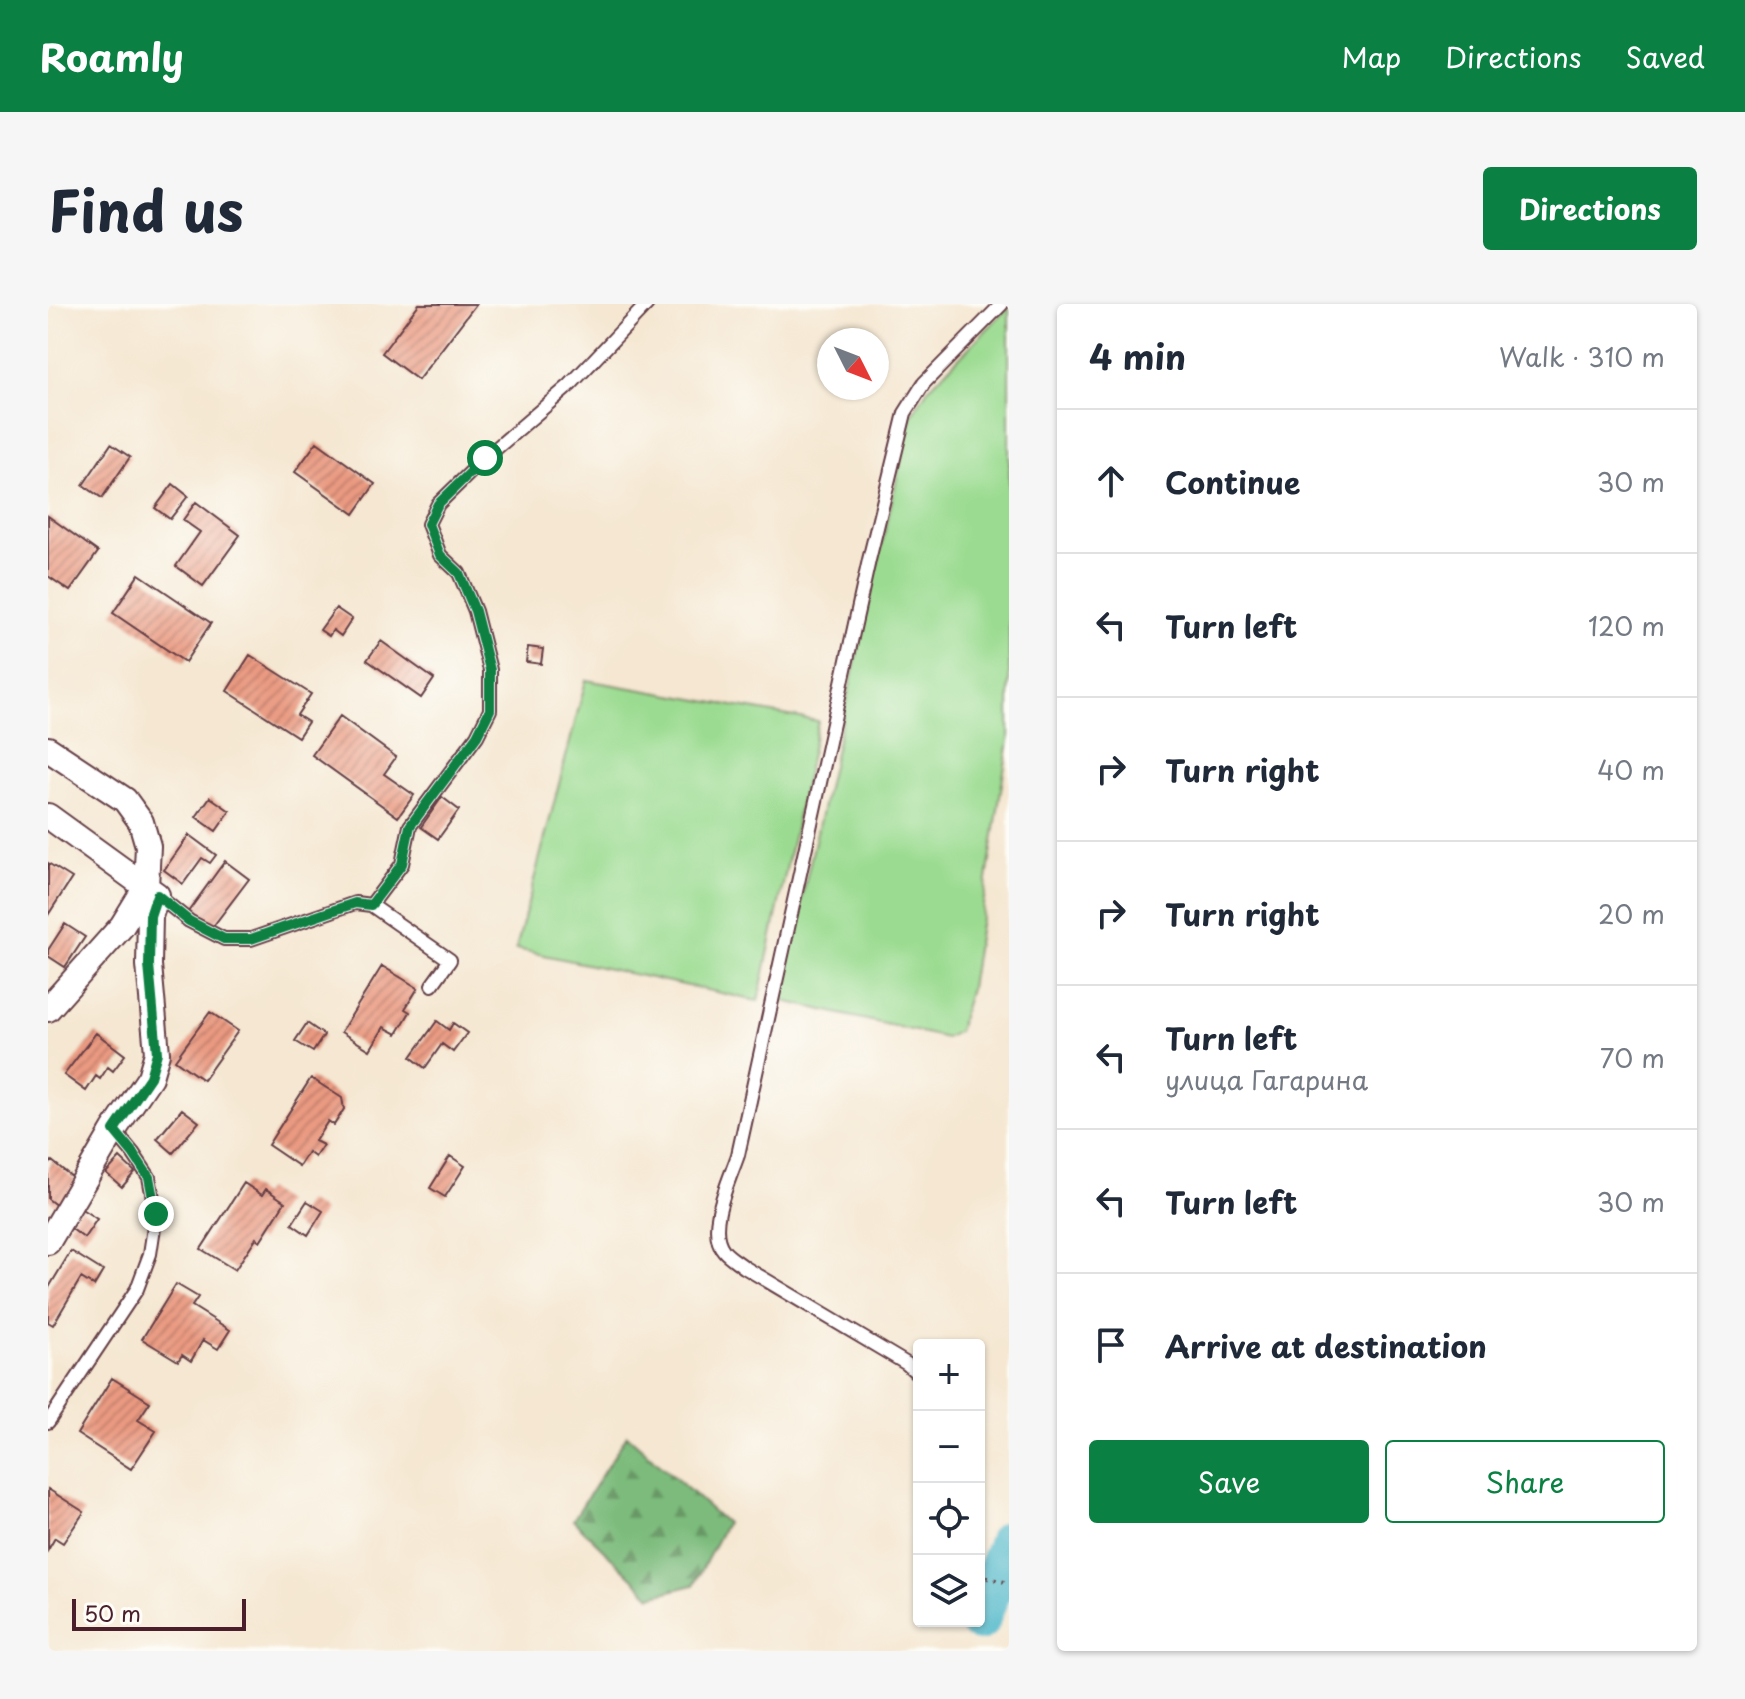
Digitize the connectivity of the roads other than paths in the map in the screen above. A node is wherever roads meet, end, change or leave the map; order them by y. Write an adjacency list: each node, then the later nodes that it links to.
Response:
1 (647, 304): 6 (lane)
2 (1002, 304): 11 (lane)
3 (48, 749): 5 (street)
4 (48, 816): 5 (street)
5 (151, 891): 6 (lane); 8 (street); 9 (street)
6 (371, 905): 7 (lane)
7 (432, 985)
8 (48, 1009)
9 (114, 1130): 10 (street); 12 (lane)
10 (48, 1242)
11 (913, 1370)
12 (48, 1422)

